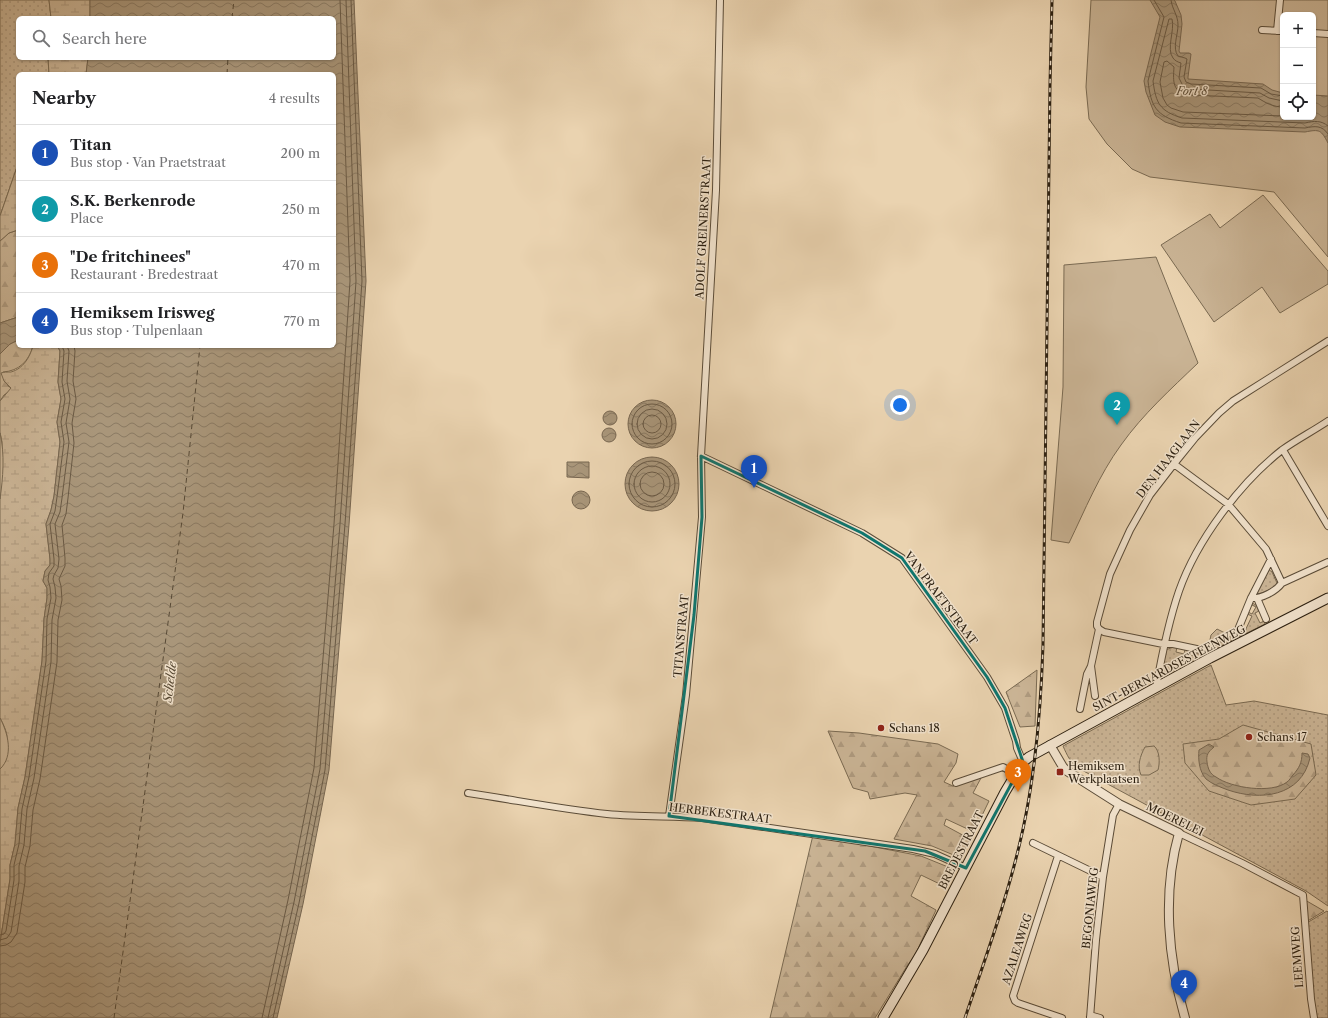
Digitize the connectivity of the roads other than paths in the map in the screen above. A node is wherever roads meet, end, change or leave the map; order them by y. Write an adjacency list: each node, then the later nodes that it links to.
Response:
1 (720, 0): 11 (street, ADOLF GREINERSTRAAT)
2 (1280, 0): 3 (street)
3 (1280, 12)
4 (1262, 30): 5 (street)
5 (1280, 31)
6 (1316, 33): 7 (street)
7 (1328, 34)
8 (1328, 341): 12 (street, DEN HAAGLAAN)
9 (1328, 421): 10 (street)
10 (1283, 450): 13 (street); 14 (street)
11 (701, 456): 30 (street, VAN PRAETSTRAAT); 35 (street, TITANSTRAAT)
12 (1174, 464): 13 (street); 21 (street, DEN HAAGLAAN)
13 (1228, 504): 15 (street); 23 (street)
14 (1328, 526)
15 (1271, 559): 17 (street); 18 (street)
16 (1328, 562): 17 (street)
17 (1282, 583): 18 (street)
18 (1254, 598): 20 (street); 22 (street)
19 (1328, 598): 26 (main road, SINT-BERNARDSESTEENWEG)
20 (1266, 619)
21 (1099, 629): 23 (street); 25 (street, DEN HAAGLAAN)
22 (1237, 632)
23 (1163, 644): 24 (street); 26 (street)
24 (1206, 651)
25 (1091, 666): 27 (street, DEN HAAGLAAN); 28 (street, DEN HAAGLAAN)
26 (1156, 688): 29 (main road, SINT-BERNARDSESTEENWEG)
27 (1095, 696)
28 (1080, 709)
29 (1050, 745): 30 (main road, SINT-BERNARDSESTEENWEG); 34 (street, MOERELEI)
30 (1023, 762): 31 (main road, BREDESTRAAT)
31 (1014, 774): 32 (street); 39 (main road, BREDESTRAAT)
32 (956, 783)
33 (468, 793): 35 (street, HERBEKESTRAAT)
34 (1119, 804): 36 (street, MOERELEI); 40 (street, BEGONIAWEG)
35 (669, 816): 39 (street, HERBEKESTRAAT)
36 (1179, 834): 41 (street, MOERELEI); 48 (street)
37 (1034, 843): 38 (street)
38 (1058, 856): 40 (street); 45 (street, AZALEAWEG)
39 (966, 868): 42 (main road, BREDESTRAAT)
40 (1103, 878): 46 (street, BEGONIAWEG)
41 (1303, 895): 49 (street, LEEMWEG)
42 (924, 950): 43 (main road, BREDESTRAAT); 44 (main road, BREDESTRAAT)
43 (883, 1018)
44 (890, 1018)
45 (1062, 1018)
46 (1090, 1018): 47 (street)
47 (1100, 1018)
48 (1185, 1018)
49 (1314, 1018)

